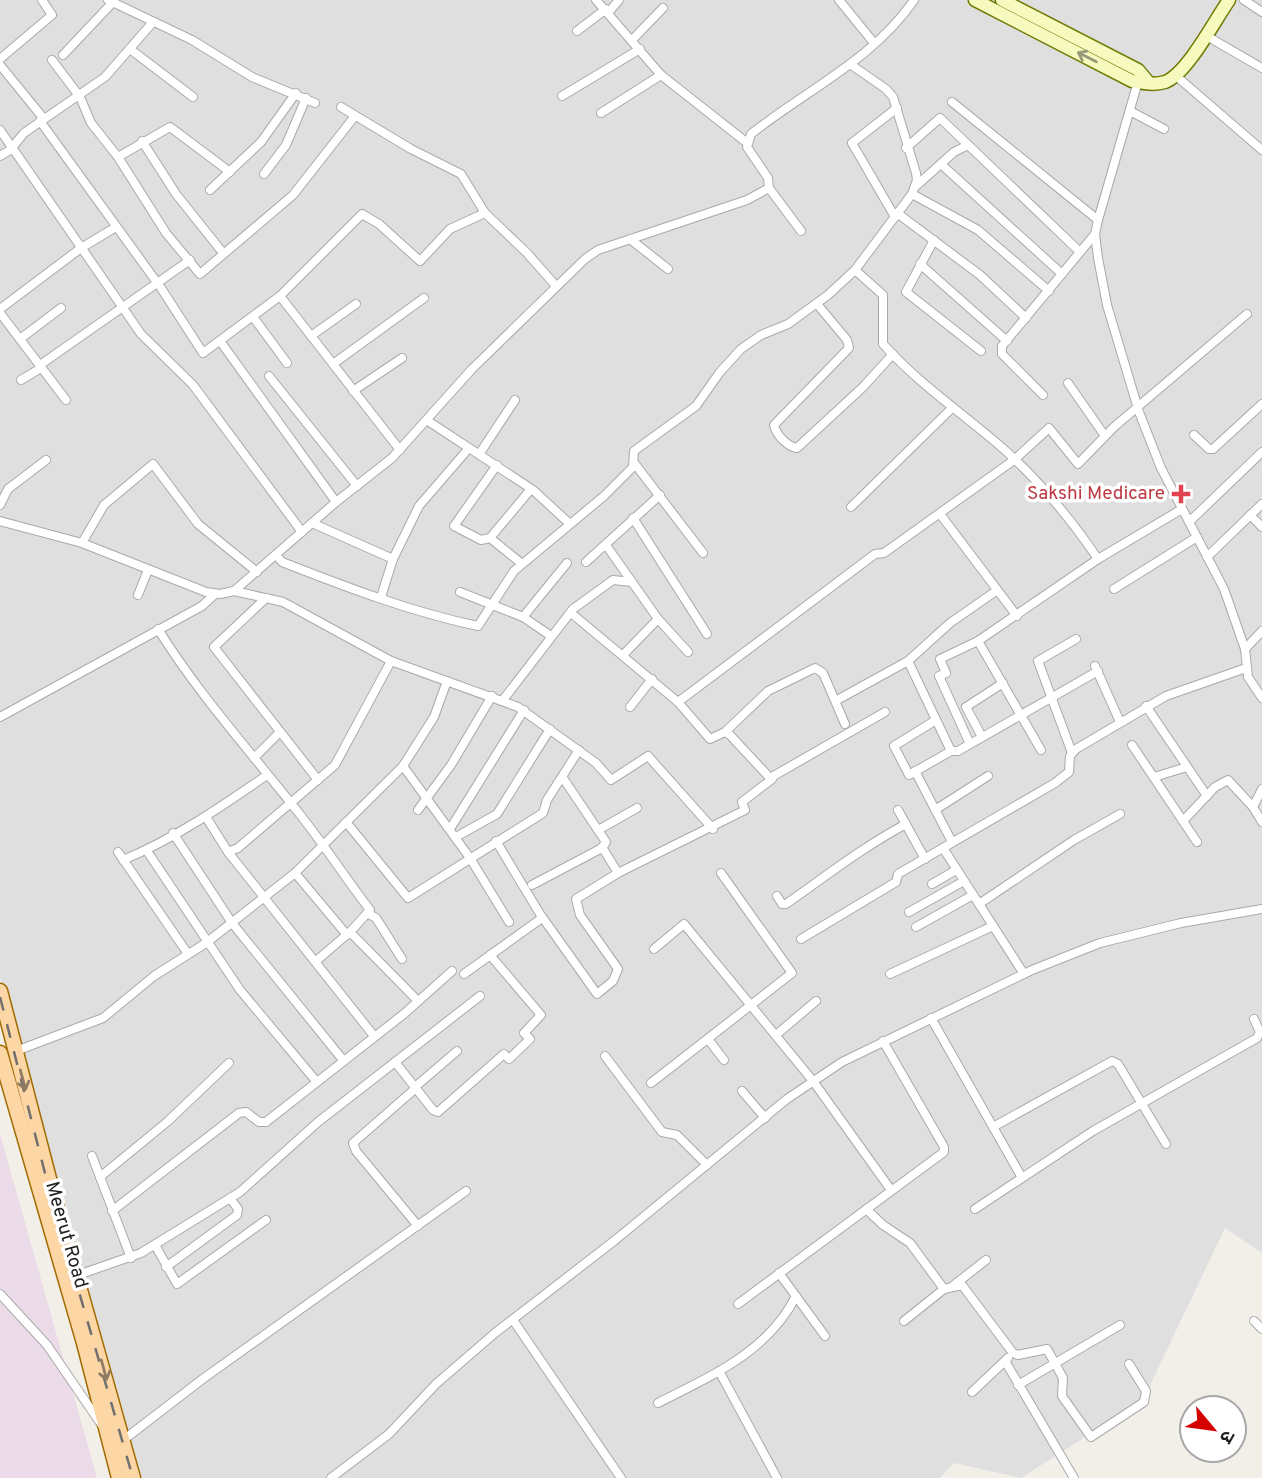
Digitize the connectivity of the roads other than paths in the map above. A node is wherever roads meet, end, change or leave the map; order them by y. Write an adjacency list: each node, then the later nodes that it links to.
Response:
1 (42, 0): 23 (street)
2 (596, 0): 12 (street)
3 (619, 0): 12 (street)
4 (839, 0): 19 (street)
5 (914, 0): 19 (street)
6 (975, 0): 15 (street)
7 (1002, 0): 15 (street)
8 (1229, 0): 17 (street)
9 (1244, 0): 13 (street)
10 (111, 1): 14 (street); 22 (street)
11 (663, 8): 18 (street)
12 (607, 11): 16 (street); 18 (street)
13 (1262, 12)
14 (153, 22): 20 (street); 31 (street)
15 (1033, 23): 30 (street)
16 (578, 31)
17 (1205, 35): 27 (street); 29 (street)
18 (632, 40): 21 (street)
19 (874, 43): 25 (street)
20 (130, 49): 33 (street); 34 (street)
21 (640, 49): 28 (street); 32 (street)
22 (63, 55)
23 (0, 59)
24 (52, 60): 33 (street)
25 (850, 64): 39 (street); 47 (street)
26 (0, 65): 43 (street)
27 (1262, 68)
28 (661, 75): 41 (street); 47 (street)
29 (1175, 75): 30 (street); 51 (street)
30 (1142, 79): 40 (street)
31 (296, 93): 35 (street); 55 (street)
32 (562, 96)
33 (80, 97): 43 (street); 53 (street)
34 (192, 97)
35 (306, 99): 37 (street); 56 (street)
36 (953, 102): 62 (street)
37 (315, 103)
38 (341, 107): 42 (street)
39 (897, 107): 50 (street); 61 (street)
40 (1130, 111): 44 (street); 62 (street)
41 (601, 113)
42 (355, 116): 60 (street); 70 (street)
43 (42, 120): 49 (street); 63 (street)
44 (1164, 129)
45 (0, 130): 49 (street)
46 (142, 141): 53 (street); 55 (street); 70 (street)
47 (746, 142): 57 (street)
48 (968, 145): 50 (street); 54 (street); 69 (street)
49 (13, 147): 52 (street); 68 (street)
50 (906, 148): 59 (street)
51 (1262, 150)
52 (0, 156)
53 (118, 157): 71 (street)
54 (942, 165): 59 (street); 75 (street)
55 (230, 172): 58 (street)
56 (264, 174)
57 (769, 188): 64 (street); 66 (street)
58 (210, 190)
59 (914, 190): 61 (street); 78 (street)
60 (485, 213): 77 (street); 79 (street)
61 (896, 215): 67 (street); 74 (street)
62 (1098, 220): 65 (street)
63 (116, 227): 68 (street); 76 (street)
64 (801, 231)
65 (1095, 234): 69 (street); 108 (street)
66 (630, 239): 73 (street); 77 (street)
67 (934, 240): 72 (street); 88 (street)
68 (81, 248): 84 (street); 85 (street)
69 (1080, 252): 75 (street)
70 (223, 253): 71 (street)
71 (190, 260): 76 (street)
72 (920, 264): 92 (street); 93 (street)
73 (668, 269)
74 (855, 270): 82 (street); 94 (street)
75 (1062, 274): 78 (street)
76 (156, 284): 84 (street); 91 (street)
77 (556, 286): 109 (street)
78 (1049, 291): 88 (street)
79 (280, 296): 87 (street); 89 (street)
80 (424, 298): 97 (street)
81 (356, 304): 89 (street)
82 (817, 304): 94 (street); 118 (street)
83 (61, 308): 90 (street)
84 (122, 308): 98 (street); 136 (street)
85 (0, 311): 90 (street)
86 (1247, 314): 108 (street)
87 (253, 317): 91 (street); 96 (street)
88 (1026, 318): 92 (street)
89 (311, 336): 97 (street)
90 (20, 339): 98 (street)
91 (220, 341): 123 (street)
92 (1007, 341): 103 (street)
93 (981, 351)
94 (892, 354): 107 (street)
95 (402, 358): 102 (street)
96 (287, 363)
97 (333, 365): 102 (street)
98 (41, 366): 100 (street); 104 (street)
99 (269, 376): 120 (street)
100 (22, 380)
101 (1068, 383): 111 (street)
102 (353, 391): 113 (street)
103 (1043, 395)
104 (66, 400)
105 (515, 400): 115 (street)
106 (1262, 404): 110 (street)
107 (952, 408): 117 (street); 126 (street)
108 (1138, 408): 111 (street); 127 (street)
109 (428, 421): 112 (street); 113 (street)
110 (1194, 435)
111 (1105, 436): 117 (street)
112 (470, 448): 115 (street); 144 (street)
113 (400, 450): 120 (street)
114 (1262, 452): 132 (street)
115 (480, 453): 119 (street)
116 (46, 460): 125 (street)
117 (1014, 460): 128 (street); 145 (street)
118 (635, 464): 122 (street); 134 (street)
119 (497, 465): 121 (street); 138 (street)
120 (357, 486): 123 (street)
121 (531, 489): 134 (street); 138 (street)
122 (660, 495): 130 (street); 141 (street)
123 (336, 502): 133 (street)
124 (1262, 504): 129 (street)
125 (0, 505)
126 (851, 507)
127 (1182, 509): 132 (street); 145 (street)
128 (940, 514): 154 (street); 185 (street)
129 (1250, 515): 135 (street); 143 (street)
130 (634, 519): 140 (street); 167 (street)
131 (0, 521): 139 (street)
132 (1189, 522): 137 (street)
133 (312, 523): 136 (street); 144 (street)
134 (570, 524): 147 (street)
135 (1262, 527)
136 (302, 532): 142 (street)
137 (1197, 537): 143 (street); 152 (street)
138 (490, 538): 147 (street)
139 (82, 543): 149 (street); 150 (street)
140 (606, 545): 146 (street); 151 (street)
141 (703, 553)
142 (276, 555): 150 (street); 158 (street)
143 (1207, 557): 171 (street)
144 (393, 559): 158 (street)
145 (1098, 559): 162 (street)
146 (586, 562)
147 (521, 563): 160 (street)
148 (567, 563): 163 (street)
149 (148, 570): 156 (street); 157 (street)
150 (257, 572): 153 (street)
151 (632, 582): 161 (street); 164 (street)
152 (1114, 589)
153 (234, 591): 156 (street); 159 (street)
154 (996, 591): 162 (street); 175 (street)
155 (460, 592): 160 (street)
156 (215, 594): 165 (street)
157 (138, 595)
158 (381, 597): 160 (street)
159 (266, 598): 174 (street); 199 (street)
160 (492, 603): 163 (street)
161 (570, 613): 168 (street); 173 (street)
162 (1017, 616): 170 (street)
163 (523, 617): 168 (street)
164 (658, 619): 172 (street); 173 (street)
165 (158, 629): 192 (street); 207 (street)
166 (1262, 631): 171 (street)
167 (707, 634)
168 (551, 636): 183 (street)
169 (1076, 639): 181 (street)
170 (978, 642): 179 (street); 193 (street)
171 (1245, 649): 176 (street)
172 (688, 652)
173 (623, 655): 177 (street)
174 (391, 661): 178 (street); 216 (street)
175 (908, 661): 184 (street); 194 (street)
176 (1246, 668): 182 (street); 186 (street)
177 (652, 679): 185 (street); 187 (street)
178 (447, 681): 180 (street); 208 (street)
179 (1003, 683): 190 (street); 191 (street)
180 (492, 696): 183 (street); 219 (street)
181 (1051, 696): 190 (street); 195 (street); 206 (street)
182 (1262, 698)
183 (503, 700): 188 (street)
184 (837, 700): 196 (street); 198 (street)
185 (678, 702): 198 (street)
186 (1146, 706): 195 (street); 209 (street)
187 (630, 707)
188 (523, 710): 197 (street); 232 (street)
189 (885, 712): 215 (street)
190 (1020, 713): 200 (street); 204 (street)
191 (970, 714): 193 (street); 200 (street)
192 (0, 717)
193 (959, 719): 201 (street)
194 (936, 720): 205 (street); 210 (street)
195 (1120, 722): 206 (street)
196 (845, 724)
197 (550, 729): 203 (street); 236 (street)
198 (725, 732): 215 (street)
199 (279, 733): 207 (street); 216 (street)
200 (982, 737): 201 (street)
201 (970, 744): 205 (street)
202 (1132, 745): 213 (street)
203 (579, 750): 214 (street); 233 (street)
204 (1041, 750)
205 (951, 751): 210 (street)
206 (1072, 753): 238 (street)
207 (254, 758): 211 (street)
208 (403, 766): 219 (street); 230 (street)
209 (1187, 767): 213 (street); 218 (street)
210 (915, 771): 225 (street)
211 (267, 775): 220 (street); 227 (street)
212 (988, 776): 225 (street)
213 (1154, 777): 228 (street)
214 (563, 778): 234 (street); 237 (street)
215 (772, 779): 233 (street)
216 (318, 780): 220 (street)
217 (1262, 789): 221 (street)
218 (1207, 796): 221 (street); 228 (street)
219 (426, 799): 223 (street); 232 (street)
220 (292, 803): 240 (street); 244 (street)
221 (1253, 807): 229 (street)
222 (637, 808): 234 (street)
223 (418, 810)
224 (898, 810): 231 (street)
225 (935, 810): 238 (street)
226 (1120, 814): 258 (street)
227 (206, 817): 235 (street); 244 (street)
228 (1184, 821): 239 (street)
229 (1262, 821)
230 (346, 822): 240 (street); 245 (street)
231 (906, 824): 246 (street); 255 (street)
232 (450, 829): 236 (street)
233 (713, 829): 249 (street)
234 (600, 830): 241 (street)
235 (173, 833): 243 (street); 265 (street)
236 (456, 837): 245 (street)
237 (496, 841): 245 (street); 263 (street)
238 (952, 842): 242 (street)
239 (1197, 842)
240 (324, 844): 248 (street); 261 (street)
241 (602, 847): 249 (street); 253 (street)
242 (943, 848): 246 (street); 247 (street)
243 (147, 851): 270 (street); 272 (street)
244 (228, 852): 256 (street)
245 (470, 858): 264 (street)
246 (925, 859): 269 (street)
247 (956, 870): 251 (street); 252 (street)
248 (295, 873): 256 (street); 268 (street)
249 (618, 873): 263 (street)
250 (721, 873): 284 (street)
251 (964, 881): 254 (street); 257 (street)
252 (932, 884)
253 (532, 885)
254 (973, 895): 258 (street); 262 (street)
255 (777, 896)
256 (266, 898): 265 (street); 275 (street)
257 (931, 900): 260 (street); 262 (street)
258 (979, 904): 266 (street)
259 (1262, 909): 279 (street)
260 (909, 912)
261 (369, 914): 268 (street); 274 (street)
262 (938, 914): 267 (street)
263 (542, 918): 273 (street)
264 (509, 922)
265 (232, 923): 270 (street); 295 (street)
266 (993, 926): 278 (street); 279 (street)
267 (916, 927)
268 (349, 933): 275 (street); 282 (street)
269 (801, 939)
270 (206, 943): 272 (street); 299 (street)
271 (654, 949): 284 (street)
272 (188, 954): 291 (street)
273 (490, 955): 277 (street); 302 (street)
274 (402, 959)
275 (316, 961): 288 (street)
276 (452, 971): 282 (street)
277 (464, 974)
278 (890, 974)
279 (1024, 974): 285 (street)
280 (0, 991): 291 (main road, Meerut Road)
281 (481, 996): 297 (street)
282 (418, 1001): 288 (street)
283 (816, 1001): 287 (street)
284 (752, 1005): 287 (street); 289 (street)
285 (931, 1018): 290 (street); 306 (street)
286 (1254, 1019): 304 (street)
287 (776, 1035): 300 (street)
288 (374, 1037): 295 (street)
289 (708, 1039): 296 (street); 301 (street)
290 (883, 1041): 300 (street); 312 (street)
291 (16, 1051): 325 (main road, Meerut Road, one-way to 325)
292 (457, 1051): 302 (street)
293 (0, 1053): 345 (main road, Meerut Road)
294 (605, 1056): 309 (street)
295 (343, 1060): 299 (street)
296 (724, 1060)
297 (395, 1062): 302 (street); 314 (street)
298 (229, 1063): 311 (street)
299 (316, 1081): 317 (street)
300 (813, 1081): 305 (street); 312 (street)
301 (651, 1083)
302 (415, 1088): 319 (street)
303 (742, 1091): 305 (street)
304 (1143, 1103): 306 (street); 307 (street); 310 (street)
305 (765, 1118): 309 (street)
306 (993, 1128): 310 (street)
307 (1166, 1144)
308 (92, 1156): 311 (street)
309 (707, 1165): 331 (street)
310 (1021, 1176): 316 (street)
311 (100, 1177): 317 (street)
312 (891, 1190): 315 (street)
313 (466, 1191): 319 (street)
314 (230, 1198): 320 (street); 323 (street)
315 (866, 1209): 324 (street); 327 (street)
316 (975, 1209)
317 (112, 1211): 321 (street)
318 (266, 1220): 323 (street)
319 (418, 1226): 346 (street)
320 (155, 1245): 321 (street); 323 (street)
321 (131, 1258): 325 (street)
322 (986, 1260): 326 (street)
323 (166, 1267)
324 (779, 1273): 329 (street); 330 (street)
325 (78, 1275): 346 (main road, Meerut Road, one-way to 346)
326 (954, 1285): 327 (street); 337 (street)
327 (944, 1289): 332 (street)
328 (0, 1294): 345 (street)
329 (796, 1296): 336 (street); 341 (street)
330 (738, 1304)
331 (513, 1320): 349 (street); 350 (street)
332 (904, 1321)
333 (1254, 1321): 335 (street)
334 (1121, 1325): 339 (street)
335 (1262, 1329)
336 (825, 1336)
337 (1013, 1353): 338 (street); 339 (street)
338 (1005, 1361): 342 (street); 343 (street)
339 (1056, 1363): 340 (street); 342 (street)
340 (1129, 1364)
341 (719, 1371): 344 (street); 351 (street)
342 (1018, 1385): 352 (street)
343 (972, 1392)
344 (658, 1403)
345 (105, 1429): 347 (main road, Meerut Road)
346 (122, 1441): 348 (main road, Meerut Road)
347 (119, 1478)
348 (133, 1478)
349 (331, 1478)
350 (621, 1478)
351 (777, 1478)
352 (1074, 1478)

